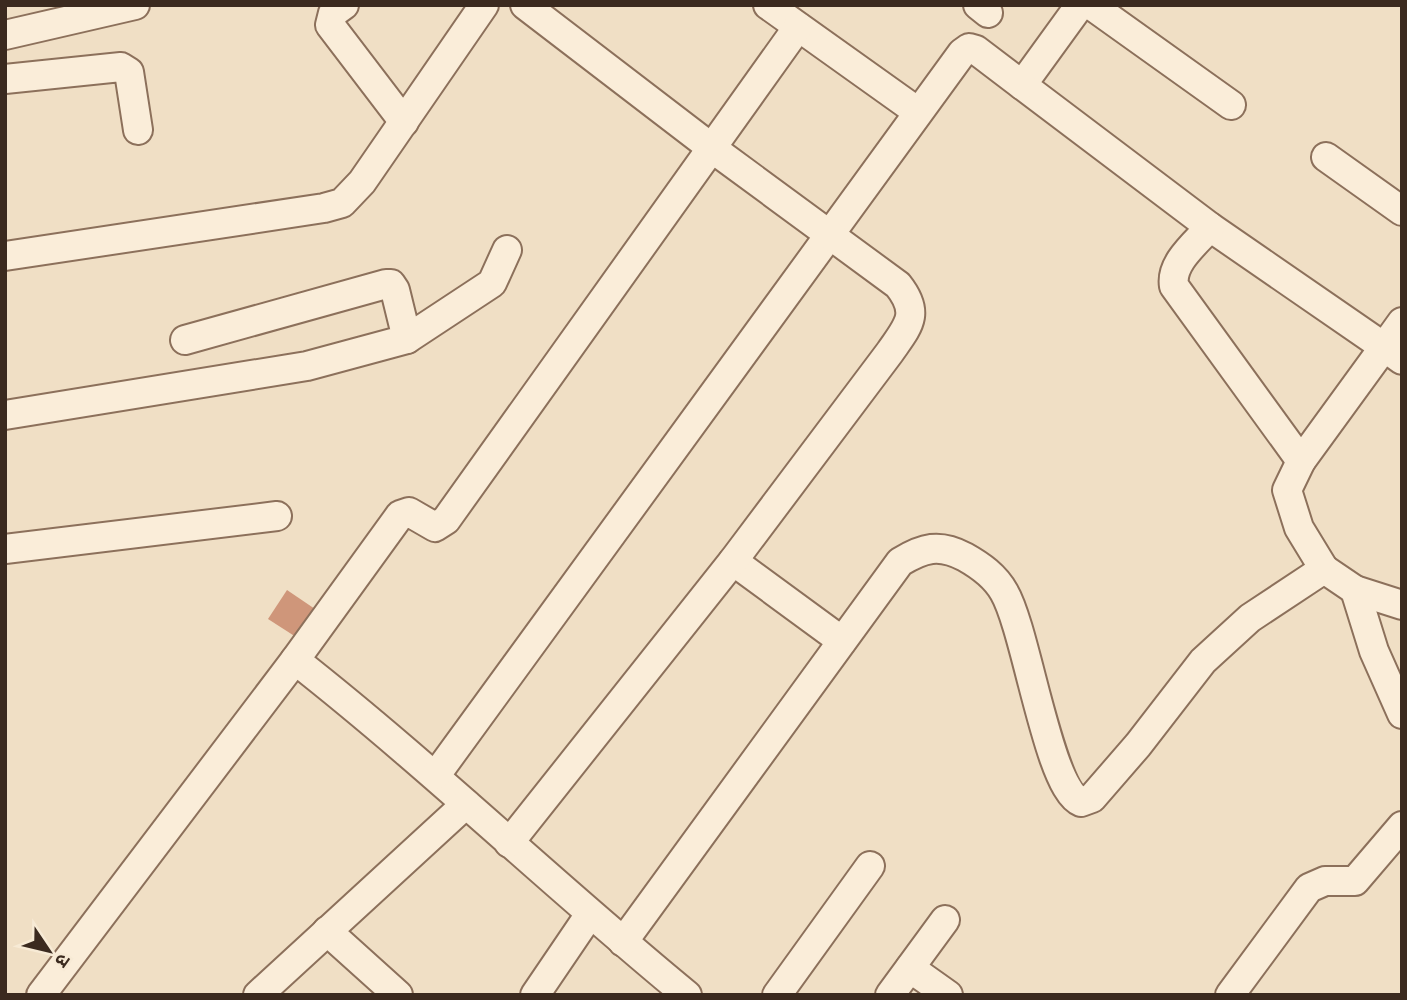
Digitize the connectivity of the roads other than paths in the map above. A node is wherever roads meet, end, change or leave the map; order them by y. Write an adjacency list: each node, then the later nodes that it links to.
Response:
1 (135, 5): 9 (street)
2 (344, 5): 14 (street)
3 (525, 5): 16 (street)
4 (768, 5): 8 (street)
5 (1080, 5): 11 (street)
6 (1091, 5): 12 (street)
7 (483, 6): 14 (street)
8 (798, 27): 13 (street); 16 (street)
9 (5, 35)
10 (5, 79): 15 (street)
11 (1022, 86): 13 (street); 19 (street)
12 (1231, 105)
13 (918, 112): 20 (street)
14 (404, 122): 22 (street)
15 (138, 130)
16 (713, 149): 20 (street); 36 (street)
17 (1326, 157): 18 (street)
18 (1402, 211)
19 (1210, 227): 26 (street); 28 (street)
20 (830, 233): 31 (street); 38 (street)
21 (507, 250): 24 (street)
22 (5, 256)
23 (1402, 322): 26 (street)
24 (407, 339): 25 (street); 27 (street)
25 (185, 340)
26 (1393, 354): 28 (street)
27 (5, 415)
28 (1301, 461): 32 (street)
29 (277, 516): 30 (street)
30 (5, 549)
31 (733, 561): 35 (street); 41 (street)
32 (1324, 569): 33 (street); 35 (street)
33 (1355, 590): 34 (street); 37 (street)
34 (1402, 606)
35 (842, 640): 46 (street)
36 (295, 660): 38 (street); 48 (street)
37 (1402, 714)
38 (436, 775): 39 (street)
39 (466, 804): 41 (street); 45 (street)
40 (1402, 826): 56 (street)
41 (509, 843): 43 (street)
42 (870, 866): 53 (street)
43 (590, 914): 46 (street); 51 (street)
44 (945, 919): 47 (street)
45 (327, 931): 49 (street); 50 (street)
46 (623, 942): 52 (street)
47 (910, 968): 54 (street); 55 (street)
48 (41, 995)
49 (258, 995)
50 (398, 995)
51 (535, 995)
52 (687, 995)
53 (777, 995)
54 (890, 995)
55 (948, 995)
56 (1230, 995)

